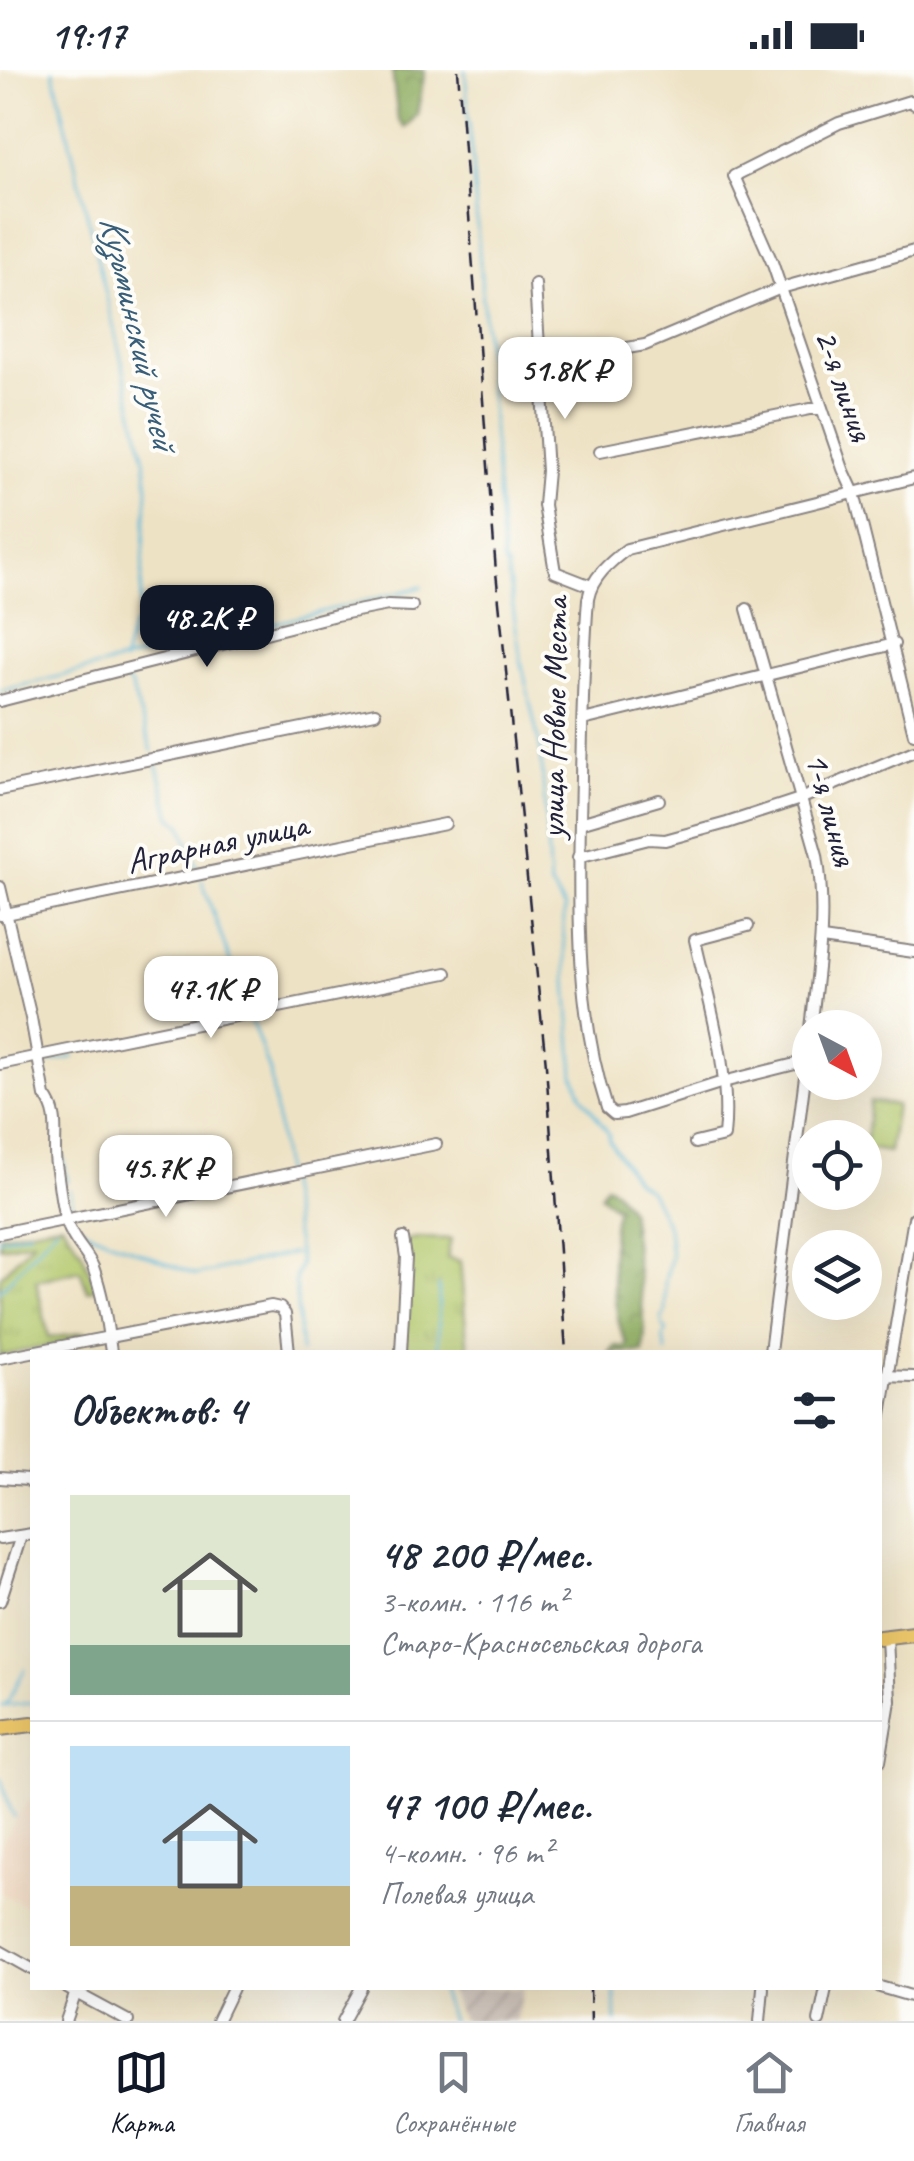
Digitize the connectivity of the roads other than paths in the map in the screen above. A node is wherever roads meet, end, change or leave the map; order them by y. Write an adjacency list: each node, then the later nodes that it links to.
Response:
1 (914, 104): 4 (street, 2-я линия)
2 (914, 252): 4 (street)
3 (536, 284): 5 (street, улица Новые Места)
4 (782, 288): 5 (street); 6 (street, 2-я линия)
5 (544, 381): 10 (street, улица Новые Места)
6 (822, 409): 7 (street); 9 (street, 2-я линия)
7 (600, 451)
8 (914, 478): 9 (street)
9 (854, 493): 10 (street); 13 (street, 2-я линия)
10 (590, 586): 17 (street, улица Новые Места)
11 (412, 606): 15 (street)
12 (747, 609): 14 (street, 1-я линия)
13 (894, 644): 14 (street); 18 (street, 2-я линия)
14 (768, 676): 17 (street); 22 (street, 1-я линия)
15 (0, 702)
16 (375, 714): 20 (street)
17 (583, 720): 23 (street, улица Новые Места)
18 (914, 734)
19 (914, 751): 22 (street)
20 (0, 790)
21 (659, 800): 23 (street)
22 (800, 800): 25 (street); 29 (street, 1-я линия)
23 (580, 822): 25 (street, улица Новые Места)
24 (445, 824): 27 (street, Аграрная улица)
25 (578, 857): 36 (street, улица Новые Места)
26 (0, 887): 27 (street)
27 (3, 915): 33 (street)
28 (748, 926): 36 (street)
29 (822, 939): 30 (street); 32 (street, 1-я линия)
30 (914, 952)
31 (446, 974): 33 (street)
32 (813, 1010)
33 (38, 1057): 34 (street); 41 (street)
34 (0, 1064)
35 (792, 1065): 36 (street)
36 (723, 1082): 39 (street)
37 (802, 1100): 49 (street)
38 (436, 1144): 41 (street)
39 (695, 1144)
40 (914, 1218): 52 (street)
41 (67, 1219): 42 (street); 44 (street)
42 (0, 1233)
43 (403, 1238): 48 (street)
44 (108, 1336): 45 (street); 46 (street); 47 (street)
45 (39, 1350)
46 (111, 1350)
47 (289, 1350)
48 (400, 1350)
49 (770, 1350)
50 (30, 1352): 51 (street)
51 (0, 1358)
52 (884, 1376): 53 (street)
53 (914, 1378)
54 (0, 1478): 55 (street)
55 (30, 1482)
56 (27, 1535): 57 (street); 58 (street)
57 (0, 1539)
58 (0, 1600)
59 (914, 1634): 60 (main road)
60 (884, 1637): 63 (street)
61 (30, 1724): 62 (main road)
62 (0, 1728)
63 (882, 1749)
64 (0, 1951): 65 (street)
65 (30, 1968)
66 (882, 1988): 73 (street)
67 (74, 1990): 74 (street)
68 (76, 1990): 75 (street)
69 (232, 1990): 76 (street)
70 (360, 1990): 77 (street)
71 (763, 1990): 78 (street)
72 (826, 1990): 79 (street)
73 (914, 1997)
74 (66, 2021)
75 (128, 2021)
76 (217, 2021)
77 (344, 2021)
78 (760, 2021)
79 (819, 2021)

